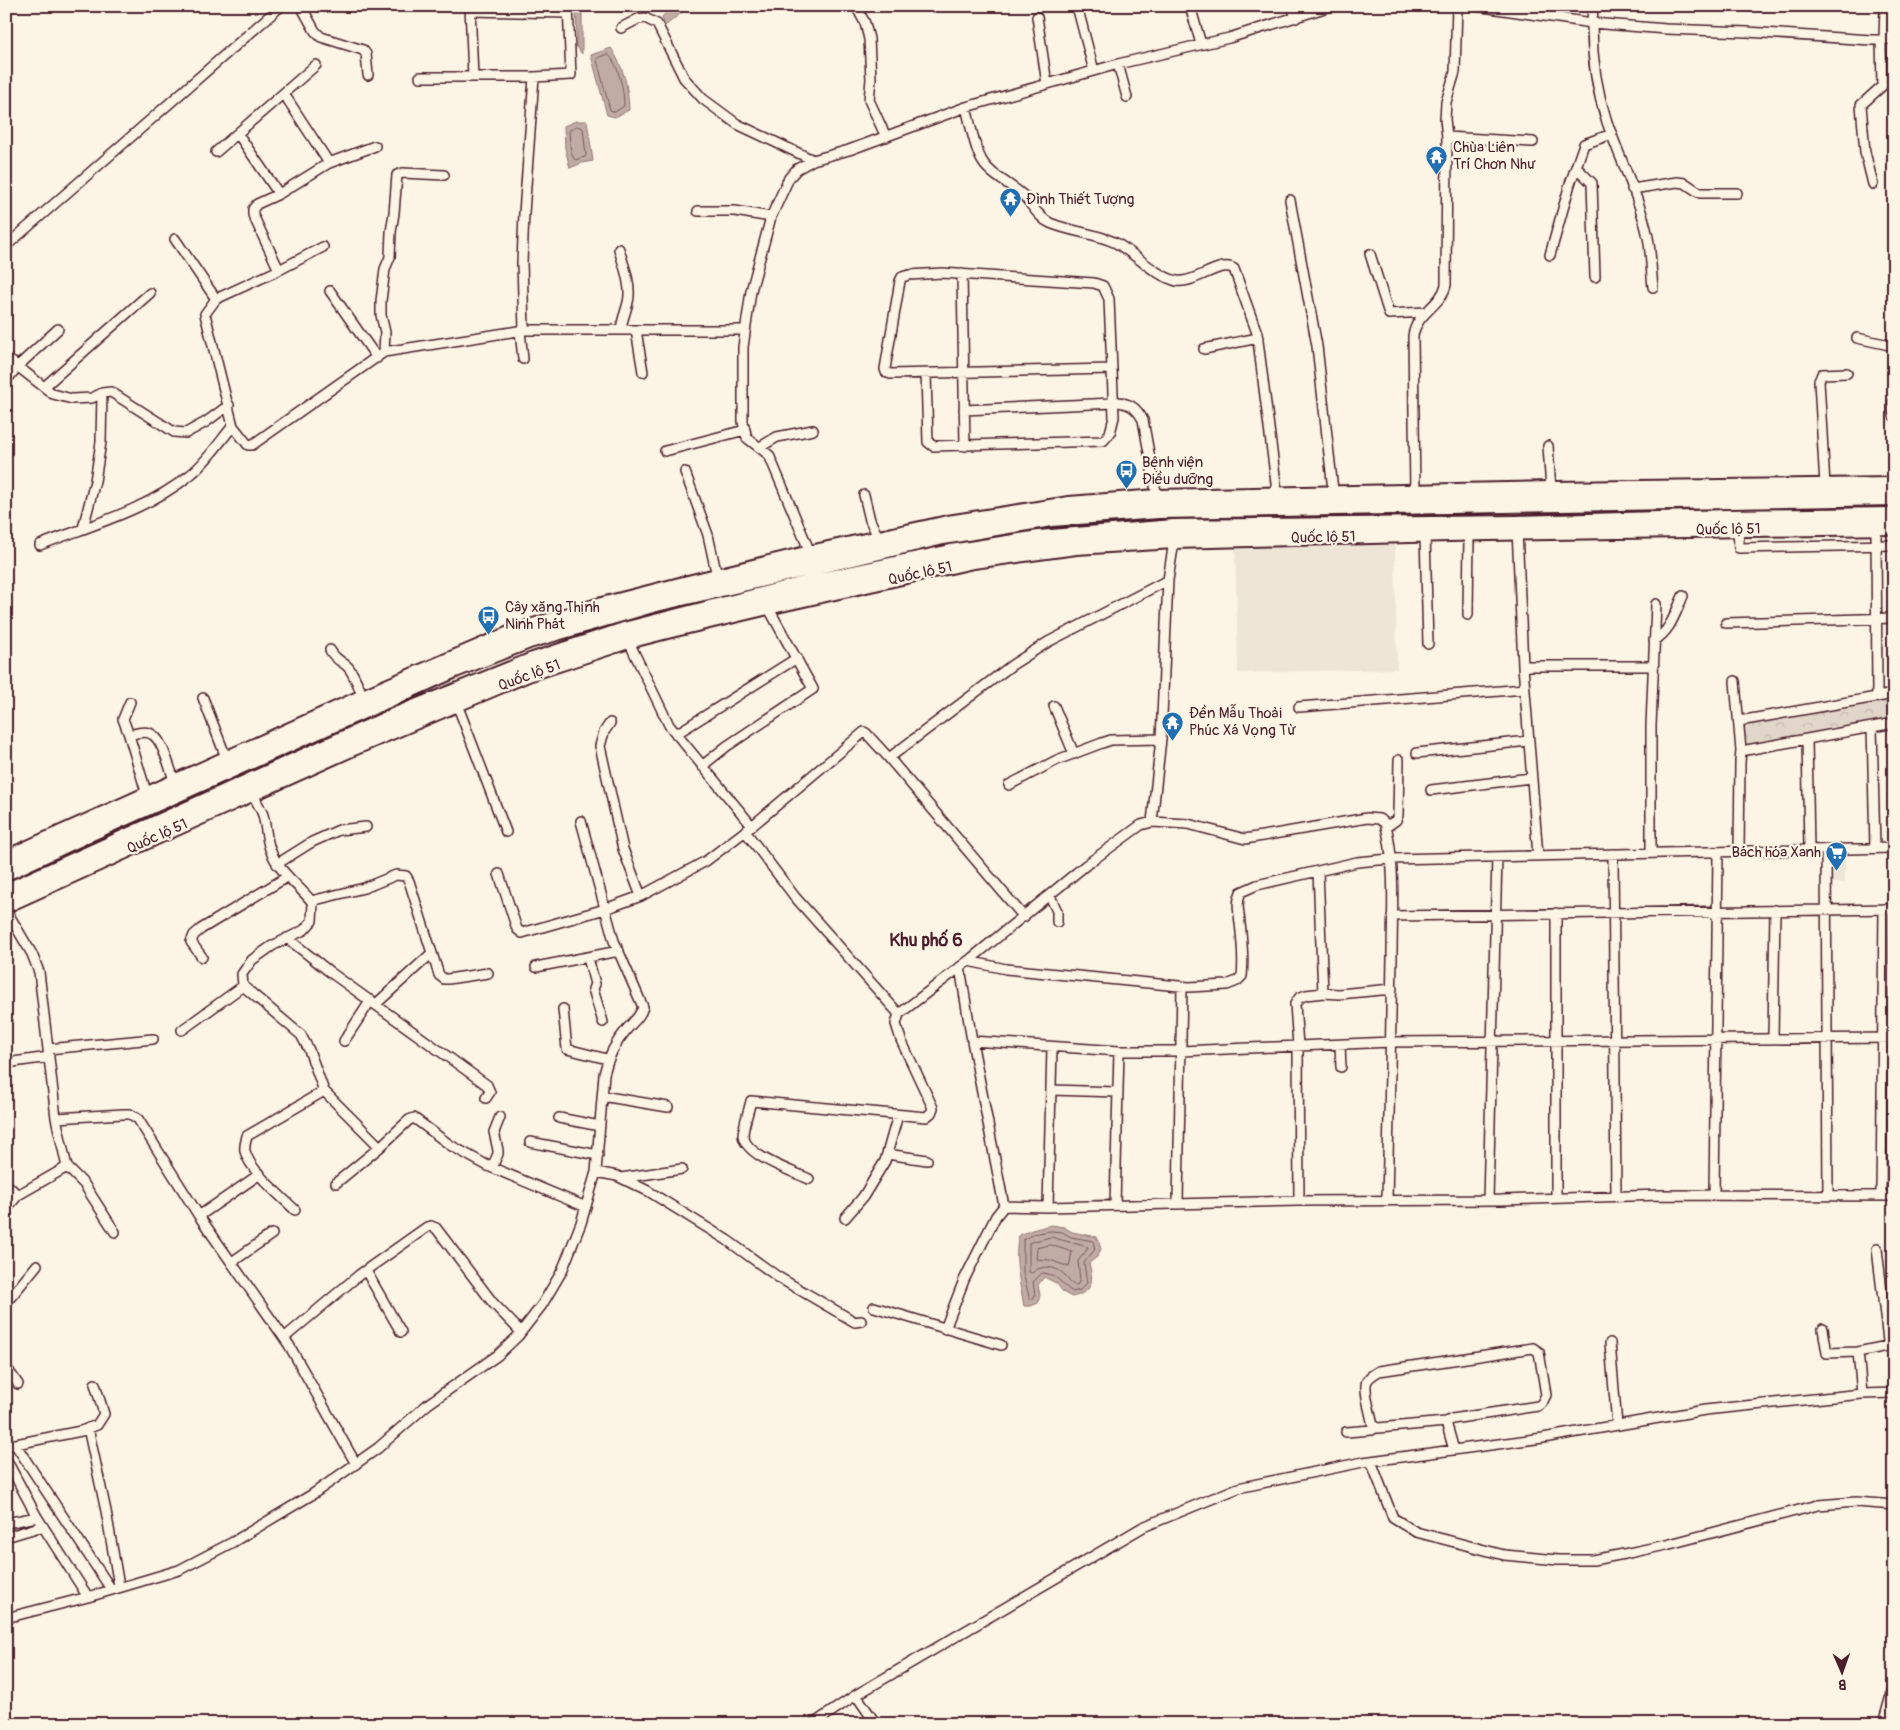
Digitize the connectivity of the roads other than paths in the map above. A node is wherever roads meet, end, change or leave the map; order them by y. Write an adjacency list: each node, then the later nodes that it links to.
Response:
1 (281, 6): 51 (street)
2 (301, 6): 24 (street)
3 (856, 6): 34 (street)
4 (1076, 6): 23 (street)
5 (1190, 6): 20 (street)
6 (1292, 6): 15 (street)
7 (1331, 6): 15 (street)
8 (1457, 6): 35 (street)
9 (1476, 6): 16 (street)
10 (1593, 6): 16 (street)
11 (1885, 6): 19 (street)
12 (470, 9): 13 (street); 26 (street)
13 (568, 10): 27 (street)
14 (1037, 17): 28 (street)
15 (1296, 18): 20 (street)
16 (1592, 23): 19 (street); 33 (street)
17 (620, 28): 39 (street)
18 (1894, 39): 19 (street)
19 (1882, 40): 43 (street)
20 (1201, 44): 21 (street)
21 (1118, 64): 23 (street); 30 (street)
22 (316, 65): 29 (street)
23 (1094, 71): 28 (street)
24 (368, 75)
25 (420, 77): 26 (street)
26 (473, 77): 27 (street)
27 (534, 77): 65 (street)
28 (1047, 84): 31 (street)
29 (284, 94): 32 (street); 40 (street)
30 (1127, 96)
31 (966, 107): 34 (street); 69 (street)
32 (238, 134): 38 (street); 46 (street)
33 (1612, 134): 41 (street); 44 (street)
34 (886, 137): 39 (street)
35 (1447, 137): 36 (street); 63 (street)
36 (1533, 142)
37 (375, 146): 40 (street)
38 (216, 152)
39 (813, 160): 49 (street)
40 (329, 164): 46 (street)
41 (1576, 167): 55 (street); 58 (street)
42 (444, 175): 73 (street)
43 (1873, 184)
44 (1632, 188): 45 (street); 59 (street)
45 (1737, 193)
46 (279, 194): 56 (street)
47 (1290, 200): 106 (street)
48 (698, 212): 49 (street)
49 (771, 217): 68 (street)
50 (175, 239): 62 (street)
51 (6, 246)
52 (323, 247): 56 (street)
53 (619, 249): 66 (street)
54 (1370, 254): 63 (street)
55 (1550, 255)
56 (279, 270): 62 (street)
57 (962, 274): 77 (street); 79 (street); 81 (street)
58 (1595, 278)
59 (1653, 286)
60 (330, 291): 73 (street)
61 (150, 293): 83 (street)
62 (216, 299): 87 (street)
63 (1426, 312): 105 (street)
64 (58, 329): 76 (street)
65 (522, 330): 66 (street); 73 (street); 75 (street)
66 (621, 330): 67 (street)
67 (636, 330): 68 (street); 78 (street)
68 (744, 330): 91 (street)
69 (1258, 338): 72 (street); 107 (street)
70 (1857, 338): 71 (street)
71 (1894, 346)
72 (1204, 349)
73 (380, 355): 90 (street)
74 (6, 359): 76 (street)
75 (523, 359)
76 (18, 366): 82 (street); 83 (street)
77 (1112, 369): 79 (street); 85 (street)
78 (643, 372)
79 (963, 372): 81 (street); 88 (street)
80 (1847, 373): 99 (street)
81 (926, 374): 93 (street)
82 (6, 381)
83 (44, 387): 84 (street)
84 (102, 393): 87 (street); 111 (street)
85 (1114, 402): 88 (street); 93 (street); 103 (street)
86 (1893, 403): 89 (street)
87 (228, 404): 90 (street)
88 (964, 410): 93 (street)
89 (1894, 416)
90 (234, 426): 111 (street)
91 (745, 430): 95 (street); 96 (street)
92 (813, 430): 95 (street)
93 (965, 446)
94 (1548, 446): 100 (street)
95 (760, 447): 122 (street)
96 (666, 451)
97 (685, 472): 123 (street)
98 (1894, 485): 99 (main road, Quốc lộ 51)
99 (1825, 486): 101 (main road, Quốc lộ 51)
100 (1551, 489): 101 (main road, Quốc lộ 51); 105 (main road, Quốc lộ 51)
101 (1760, 493): 104 (highway, Quốc lộ 51); 105 (highway, Quốc lộ 51)
102 (864, 496): 118 (street)
103 (1157, 497): 108 (main road, Quốc lộ 51); 118 (main road, Quốc lộ 51)
104 (1894, 497)
105 (1415, 499): 106 (highway, Quốc lộ 51)
106 (1334, 501): 107 (highway, Quốc lộ 51)
107 (1279, 502): 108 (highway, Quốc lộ 51)
108 (1176, 503): 116 (highway); 122 (highway, Quốc lộ 51)
109 (1894, 516): 112 (highway, Quốc lộ 51)
110 (1894, 527): 113 (main road, Quốc lộ 51)
111 (83, 528): 119 (street)
112 (1517, 528): 114 (main road, Quốc lộ 51); 115 (main road, Quốc lộ 51); 116 (highway, Quốc lộ 51); 138 (street)
113 (1876, 528): 114 (main road, Quốc lộ 51); 120 (street)
114 (1738, 529): 120 (street)
115 (1469, 534): 117 (main road, Quốc lộ 51); 129 (street)
116 (1174, 535): 117 (main road, Quốc lộ 51); 122 (highway, Quốc lộ 51); 124 (street)
117 (1425, 535): 135 (street)
118 (878, 537): 122 (main road, Quốc lộ 51)
119 (40, 545)
120 (1876, 545): 121 (street); 131 (street)
121 (1894, 545)
122 (815, 574): 123 (main road, Quốc lộ 51); 125 (highway, Quốc lộ 51); 128 (main road, Quốc lộ 51); 133 (highway, Quốc lộ 51)
123 (716, 576): 125 (main road, Quốc lộ 51)
124 (1168, 580): 156 (street); 162 (street)
125 (681, 591): 143 (main road, Quốc lộ 51); 164 (highway, Quốc lộ 51)
126 (1683, 596): 134 (street)
127 (1656, 604): 134 (street)
128 (768, 607): 133 (main road, Quốc lộ 51); 137 (street)
129 (1468, 615)
130 (1894, 618): 131 (street)
131 (1877, 619): 132 (street); 144 (street)
132 (1726, 623)
133 (626, 636): 146 (highway, Quốc lộ 51); 154 (street)
134 (1654, 640): 139 (street)
135 (1428, 644)
136 (330, 650): 143 (street)
137 (797, 658): 154 (street); 165 (street)
138 (1523, 666): 139 (street); 141 (street)
139 (1653, 666): 185 (street)
140 (1735, 681): 150 (street)
141 (1525, 689): 149 (street); 158 (street)
142 (1894, 694): 144 (street)
143 (363, 697): 164 (main road, Quốc lộ 51)
144 (1876, 697): 150 (street)
145 (203, 698): 164 (street)
146 (455, 698): 169 (highway, Quốc lộ 51); 177 (street)
147 (130, 702): 155 (street)
148 (1054, 706): 161 (street)
149 (1299, 707)
150 (1739, 721): 159 (street)
151 (610, 723): 198 (street)
152 (1894, 723): 153 (street)
153 (1872, 727): 157 (street); 179 (street)
154 (676, 734): 165 (street)
155 (129, 735): 167 (street); 171 (street)
156 (1160, 739): 161 (street); 173 (street)
157 (1807, 739): 159 (street); 181 (street)
158 (1528, 741): 160 (street); 166 (street)
159 (1741, 751): 183 (street)
160 (1418, 753)
161 (1074, 754): 168 (street)
162 (889, 758): 176 (street); 213 (street)
163 (1399, 760): 175 (street)
164 (229, 765): 167 (main road, Quốc lộ 51); 178 (highway, Quốc lộ 51)
165 (702, 766): 176 (street)
166 (1532, 778): 170 (street); 187 (street)
167 (175, 783): 171 (main road, Quốc lộ 51)
168 (1009, 784)
169 (255, 787): 191 (street); 196 (highway, Quốc lộ 51)
170 (1432, 790)
171 (147, 795): 178 (main road, Quốc lộ 51)
172 (581, 821): 202 (street)
173 (1152, 822): 175 (street); 199 (street)
174 (366, 827): 191 (street)
175 (1386, 827): 190 (street)
176 (748, 828): 198 (street); 229 (street)
177 (506, 832)
178 (60, 840): 189 (main road, Quốc lộ 51); 192 (highway, Quốc lộ 51)
179 (1875, 848): 180 (street); 182 (street)
180 (1894, 848)
181 (1809, 850): 182 (street); 183 (street)
182 (1826, 850): 207 (street)
183 (1740, 851): 184 (street)
184 (1718, 852): 185 (street); 208 (street)
185 (1651, 853): 186 (street)
186 (1612, 854): 187 (street); 210 (street)
187 (1538, 856): 188 (street)
188 (1497, 857): 190 (street); 211 (street)
189 (6, 858)
190 (1390, 859): 193 (street); 212 (street)
191 (277, 864): 195 (street)
192 (6, 872)
193 (1318, 872): 224 (street); 226 (street)
194 (499, 874): 202 (street)
195 (287, 876): 200 (street); 218 (street)
196 (53, 878): 197 (highway, Quốc lộ 51); 201 (main road, Quốc lộ 51)
197 (6, 892)
198 (641, 896): 202 (street)
199 (1050, 896): 213 (street); 214 (street)
200 (311, 901): 215 (street); 217 (street)
201 (6, 905)
202 (605, 909): 216 (street)
203 (1884, 909): 204 (street); 207 (street); 233 (street)
204 (1894, 909)
205 (6, 910): 249 (street)
206 (1775, 910): 207 (street); 208 (street); 232 (street)
207 (1826, 910): 238 (street)
208 (1717, 911): 210 (street); 236 (street)
209 (1556, 912): 210 (street); 211 (street); 241 (street)
210 (1613, 912): 237 (street)
211 (1496, 913): 212 (street); 240 (street)
212 (1392, 916): 225 (street)
213 (1024, 917): 220 (street)
214 (1057, 922)
215 (288, 938): 223 (street); 227 (street)
216 (619, 951): 219 (street); 250 (street)
217 (432, 953): 222 (street); 227 (street)
218 (202, 957)
219 (588, 958): 221 (street); 230 (street)
220 (964, 964): 224 (street); 229 (street); 242 (street)
221 (536, 967)
222 (488, 973)
223 (243, 986): 231 (street); 254 (street)
224 (1182, 986): 248 (street)
225 (1392, 989): 226 (street); 243 (street)
226 (1323, 993): 245 (street)
227 (374, 1002): 239 (street); 257 (street)
228 (563, 1009): 250 (street)
229 (899, 1014): 259 (street)
230 (602, 1022)
231 (182, 1030)
232 (1773, 1038): 236 (street); 238 (street)
233 (1882, 1038): 234 (street); 238 (street); 282 (street)
234 (1894, 1038)
235 (153, 1039): 249 (street)
236 (1715, 1039): 237 (street); 279 (street)
237 (1615, 1040): 241 (street); 281 (street)
238 (1827, 1040): 280 (street)
239 (344, 1041)
240 (1492, 1041): 241 (street); 243 (street); 286 (street)
241 (1556, 1041): 284 (street)
242 (972, 1042): 246 (street); 290 (street)
243 (1391, 1042): 244 (street); 285 (street)
244 (1340, 1044): 245 (street); 252 (street)
245 (1298, 1046): 248 (street); 287 (street)
246 (1052, 1048): 247 (street); 253 (street)
247 (1119, 1051): 248 (street); 255 (street)
248 (1182, 1051): 288 (street)
249 (49, 1053): 251 (street); 261 (street)
250 (607, 1058): 256 (street)
251 (6, 1062)
252 (1341, 1067)
253 (1051, 1090): 255 (street); 292 (street)
254 (324, 1091): 265 (street); 273 (street)
255 (1118, 1092): 289 (street)
256 (602, 1096): 258 (street); 263 (street)
257 (486, 1098)
258 (668, 1107)
259 (898, 1115): 266 (street); 275 (street)
260 (500, 1117): 270 (street)
261 (56, 1118): 269 (street); 295 (street)
262 (559, 1118): 263 (street)
263 (600, 1126): 267 (street)
264 (530, 1142): 267 (street)
265 (380, 1147): 270 (street); 276 (street)
266 (887, 1154): 268 (street); 296 (street)
267 (598, 1155): 272 (street)
268 (927, 1160)
269 (67, 1167): 278 (street); 297 (street)
270 (492, 1167): 291 (street)
271 (682, 1169): 274 (street)
272 (596, 1172): 274 (street); 291 (street)
273 (260, 1174): 294 (street); 295 (street)
274 (621, 1178): 305 (street)
275 (810, 1179)
276 (336, 1183)
277 (6, 1184): 278 (street)
278 (18, 1195): 293 (street)
279 (1714, 1195): 280 (street); 281 (street)
280 (1828, 1195): 282 (street)
281 (1616, 1196): 284 (street)
282 (1881, 1196): 283 (street)
283 (1894, 1196)
284 (1556, 1198): 286 (street)
285 (1386, 1200): 286 (street); 287 (street)
286 (1488, 1200)
287 (1299, 1201): 288 (street)
288 (1178, 1203): 289 (street)
289 (1116, 1205): 292 (street)
290 (1004, 1206): 292 (street); 306 (street)
291 (586, 1207): 309 (street)
292 (1048, 1207)
293 (6, 1209)
294 (295, 1210)
295 (199, 1216): 300 (street)
296 (845, 1218)
297 (115, 1232)
298 (272, 1234): 300 (street)
299 (1877, 1249): 313 (street)
300 (232, 1262): 310 (street)
301 (37, 1265): 303 (street)
302 (366, 1271): 308 (street); 309 (street); 310 (street)
303 (6, 1302)
304 (874, 1307): 306 (street)
305 (861, 1321)
306 (945, 1329): 312 (street)
307 (1823, 1329): 313 (street)
308 (401, 1332)
309 (521, 1332): 328 (street)
310 (284, 1338): 328 (street)
311 (1610, 1343): 320 (street)
312 (1001, 1345)
313 (1858, 1352): 318 (street)
314 (6, 1366): 315 (street)
315 (18, 1384)
316 (95, 1384): 321 (street)
317 (1894, 1393): 318 (street)
318 (1862, 1394): 320 (street)
319 (1446, 1422): 322 (street); 322 (street); 325 (street)
320 (1617, 1425): 325 (street)
321 (88, 1428): 324 (street); 334 (street)
322 (1375, 1428): 323 (street)
323 (1346, 1432)
324 (11, 1445): 334 (street)
325 (1454, 1450): 327 (street)
326 (6, 1459): 330 (street)
327 (1371, 1461): 329 (street); 338 (street)
328 (356, 1464): 334 (street)
329 (1894, 1505)
330 (37, 1517): 331 (street); 332 (street)
331 (6, 1522)
332 (43, 1526): 333 (street); 335 (street)
333 (6, 1537)
334 (115, 1588): 335 (street)
335 (88, 1597): 336 (street)
336 (6, 1618)
337 (1894, 1685): 339 (street)
338 (856, 1695): 341 (street); 342 (street)
339 (1883, 1722): 340 (street)
340 (1894, 1722)
341 (813, 1724)
342 (876, 1724)

